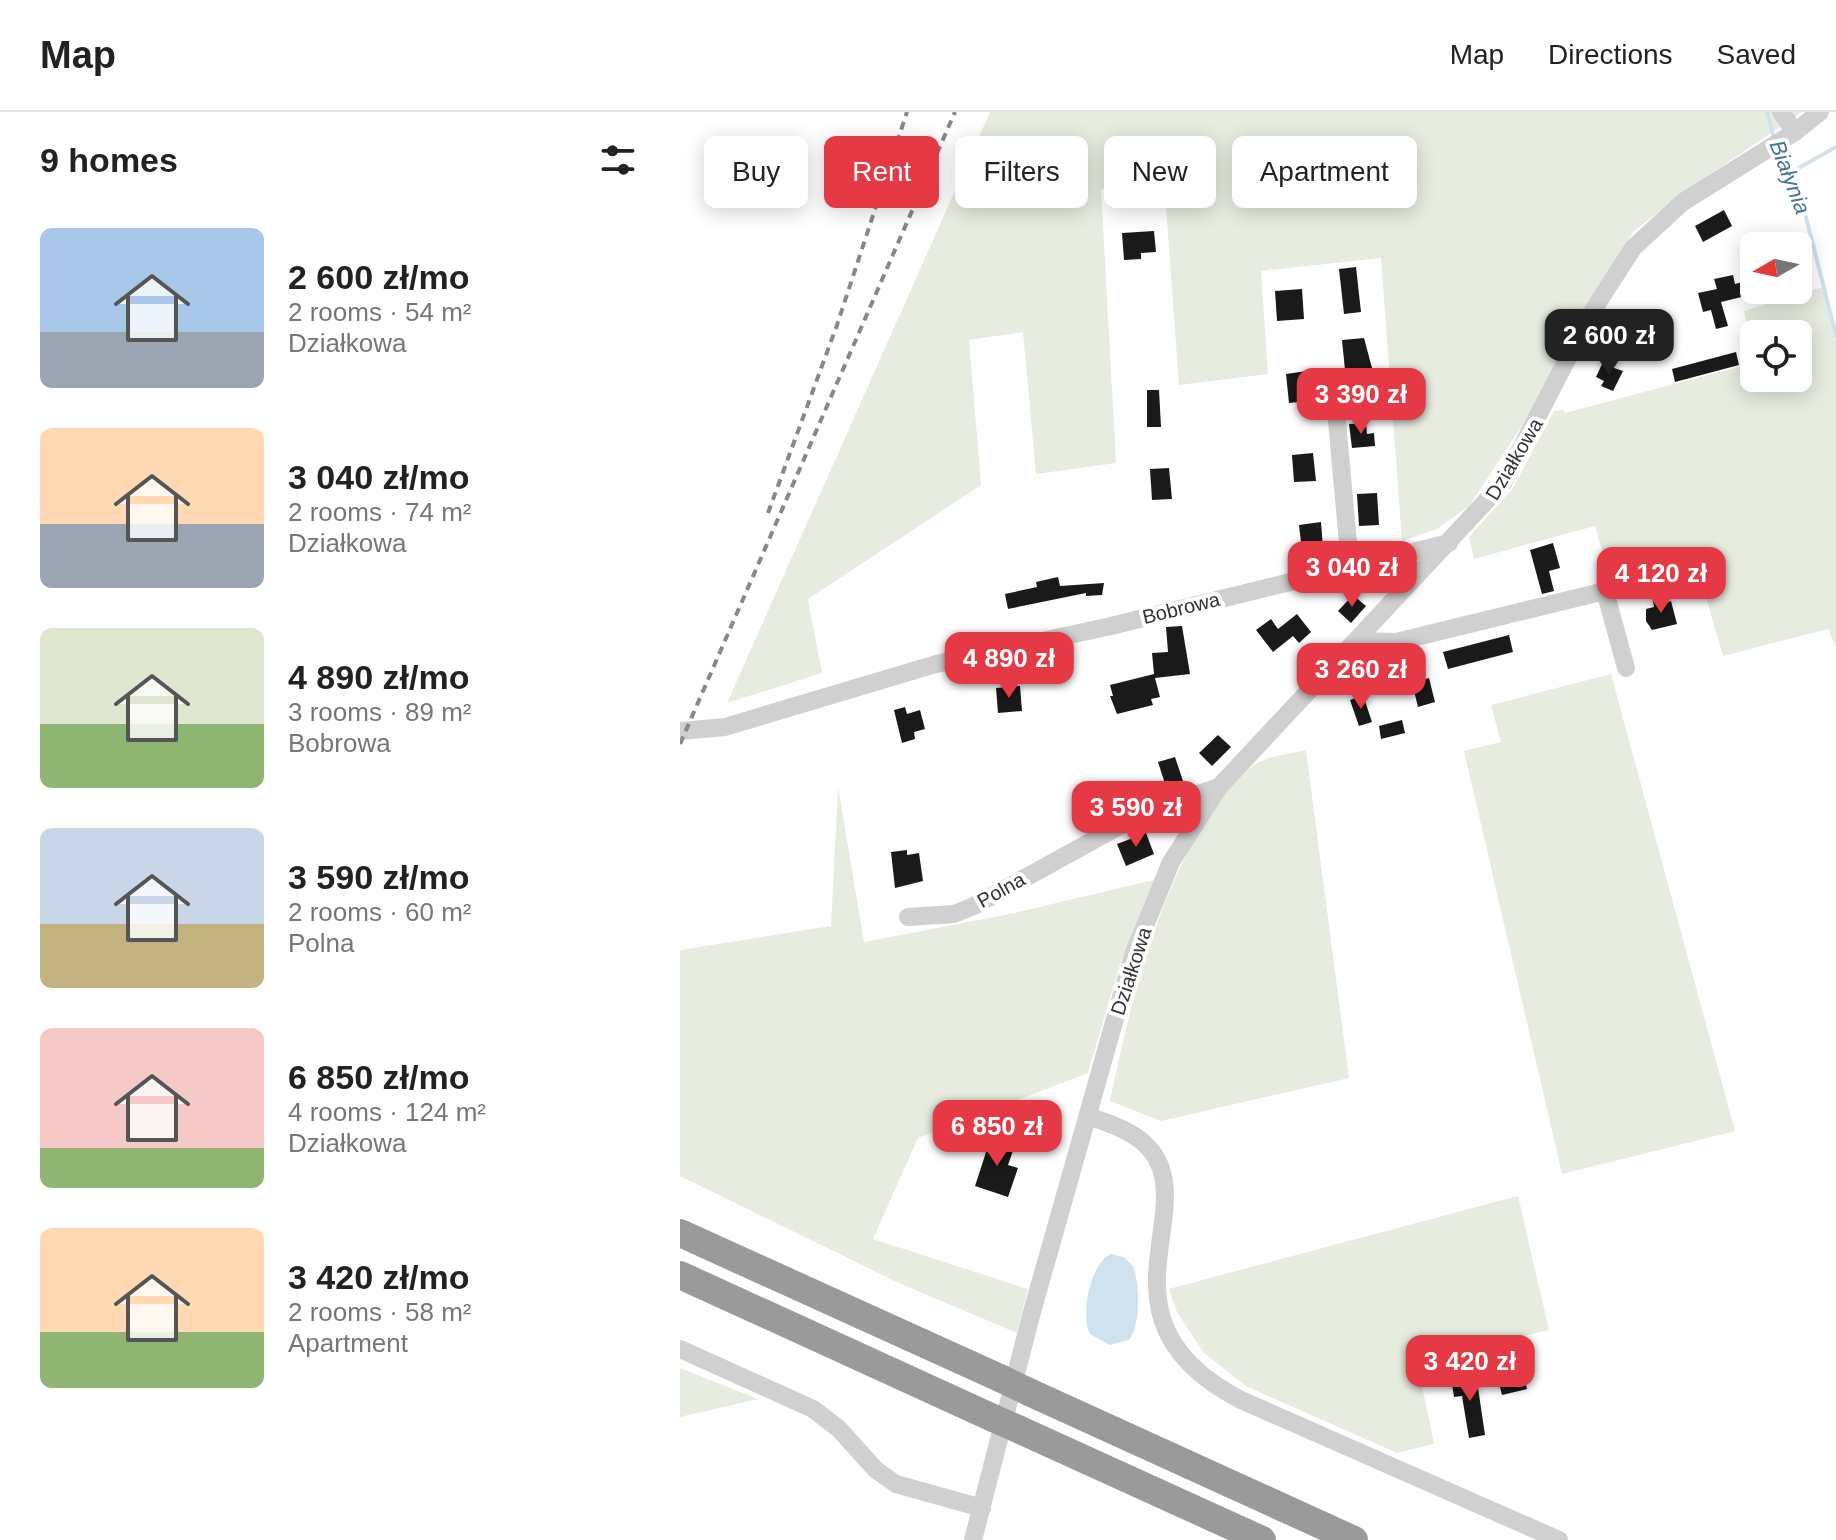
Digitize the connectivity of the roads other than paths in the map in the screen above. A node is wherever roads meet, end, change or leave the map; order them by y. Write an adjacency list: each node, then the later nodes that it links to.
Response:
1 (1781, 112): 3 (street)
2 (1820, 112): 3 (street, Działkowa)
3 (1782, 141): 5 (street, Działkowa)
4 (1335, 399): 6 (street)
5 (1450, 543): 6 (street, Bobrowa); 7 (street, Działkowa)
6 (1350, 565): 9 (street, Bobrowa)
7 (1358, 641): 8 (street); 10 (street, Działkowa)
8 (1626, 668)
9 (680, 731)
10 (1219, 787): 11 (street, Polna); 12 (street, Działkowa)
11 (908, 917)
12 (1088, 1116): 16 (street, Działkowa); 20 (street)
13 (680, 1233): 19 (highway, bridge)
14 (680, 1275): 18 (highway)
15 (680, 1349): 16 (street)
16 (982, 1508): 17 (street, Działkowa)
17 (973, 1540)
18 (1262, 1540)
19 (1354, 1540)
20 (1559, 1540)

